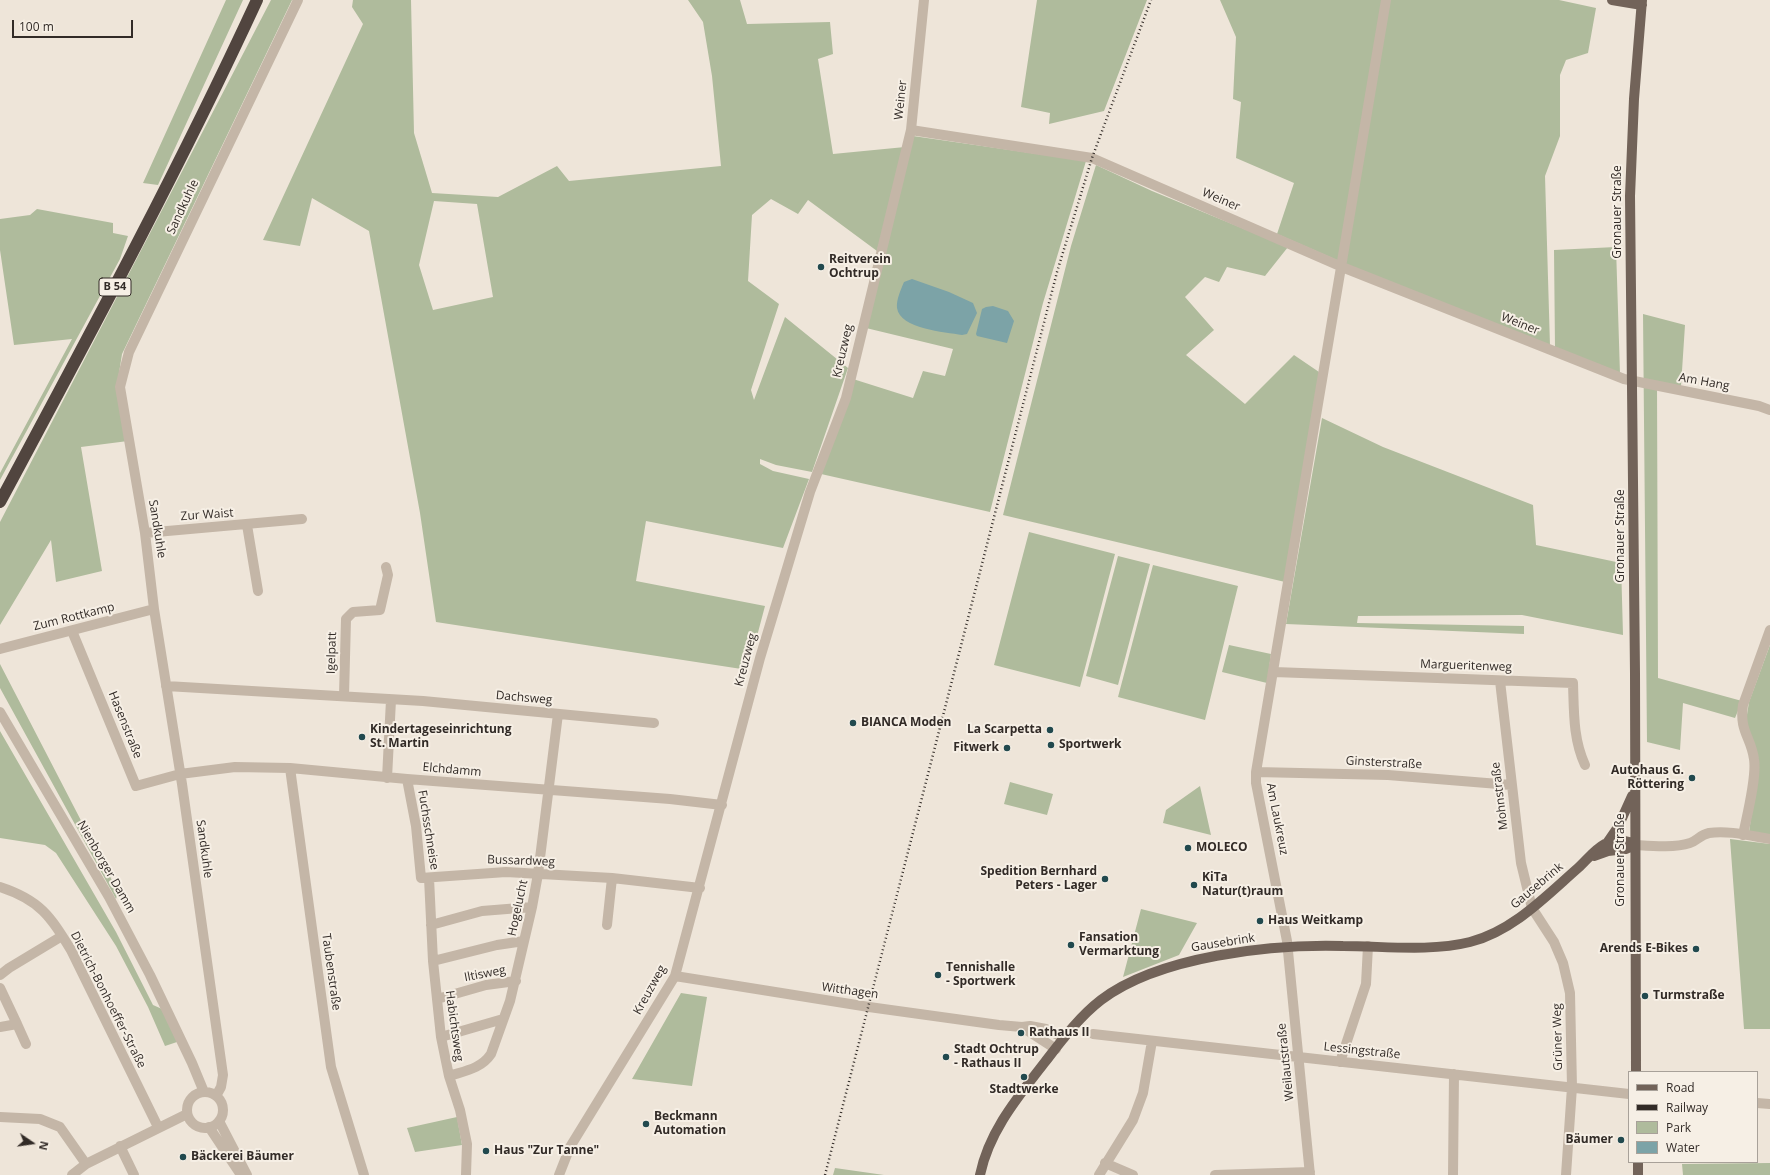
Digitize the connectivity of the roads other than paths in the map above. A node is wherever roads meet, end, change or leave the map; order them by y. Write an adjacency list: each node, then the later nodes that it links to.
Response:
1 (257, 0): 11 (highway, B 54)
2 (298, 0): 14 (street, Sandkuhle)
3 (924, 0): 7 (street, Weiner)
4 (1386, 0): 8 (street, Am Laukreuz)
5 (1612, 0): 6 (main road)
6 (1642, 2): 9 (main road, Gronauer Straße)
7 (911, 130): 8 (street, Weiner); 38 (street, Kreuzweg)
8 (1342, 267): 9 (street, Weiner); 21 (street, Am Laukreuz)
9 (1632, 382): 10 (street, Am Hang); 36 (main road, Gronauer Straße)
10 (1770, 410)
11 (0, 502)
12 (302, 520): 13 (street, Zur Waist)
13 (247, 525): 14 (street, Zur Waist); 16 (street, Zur Waist)
14 (145, 533): 17 (street, Sandkuhle)
15 (386, 567): 24 (street, Igelpatt)
16 (258, 590)
17 (154, 610): 19 (street, Zum Rottkamp); 23 (street, Sandkuhle)
18 (1770, 630): 39 (street)
19 (72, 631): 20 (street, Zum Rottkamp); 32 (street, Hasenstraße)
20 (0, 649)
21 (1274, 672): 22 (street, Margueritenweg); 31 (street, Am Laukreuz)
22 (1500, 681): 29 (street, Margueritenweg); 35 (street, Mohnstraße)
23 (166, 686): 24 (street, Dachsweg); 32 (street, Sandkuhle)
24 (344, 696): 25 (street, Dachsweg)
25 (391, 700): 27 (street, Dachsweg); 33 (street)
26 (0, 712): 79 (street, Nienborger Damm)
27 (558, 714): 28 (street, Dachsweg); 37 (street, Hogelucht)
28 (654, 723)
29 (1585, 765)
30 (290, 768): 32 (street, Elchdamm); 33 (street, Elchdamm); 98 (street, Taubenstraße)
31 (1256, 772): 35 (street, Ginsterstraße); 56 (street, Am Laukreuz)
32 (180, 774): 81 (street, Sandkuhle)
33 (387, 778): 34 (street, Elchdamm)
34 (407, 780): 37 (street, Elchdamm); 45 (street, Fuchsschneise)
35 (1511, 785): 50 (street, Mohnstraße)
36 (1634, 790): 41 (main road, Gausebrink); 42 (main road, Gronauer Straße)
37 (548, 791): 38 (street, Elchdamm); 44 (street, Hogelucht)
38 (722, 805): 48 (street, Kreuzweg)
39 (1744, 835): 40 (street); 42 (street)
40 (1770, 839)
41 (1607, 843): 42 (main road); 43 (main road, Gausebrink)
42 (1635, 845): 43 (main road, Gausebrink); 75 (main road, Gronauer Straße)
43 (1592, 856): 50 (main road, Gausebrink)
44 (538, 874): 45 (street, Bussardweg); 46 (street, Bussardweg); 49 (street, Hogelucht)
45 (429, 878): 51 (street, Habichtsweg)
46 (612, 878): 48 (street, Bussardweg); 52 (street)
47 (0, 887): 53 (street, Dietrich-Bonhoeffer-Straße)
48 (700, 888): 59 (street, Kreuzweg)
49 (532, 906): 51 (street); 54 (street, Hogelucht)
50 (1532, 908): 55 (main road, Gausebrink); 78 (street, Grüner Weg)
51 (431, 925): 57 (street, Habichtsweg)
52 (607, 925)
53 (62, 936): 58 (street); 87 (street, Dietrich-Bonhoeffer-Straße)
54 (524, 941): 57 (street); 60 (street, Hogelucht)
55 (1368, 946): 56 (main road, Gausebrink); 74 (street)
56 (1288, 947): 69 (main road, Gausebrink); 73 (street, Weilautstraße)
57 (433, 961): 62 (street, Habichtsweg)
58 (0, 975)
59 (675, 976): 66 (street, Witthagen); 100 (street, Kreuzweg)
60 (516, 981): 62 (street, Iltisweg); 63 (street, Hogelucht)
61 (0, 988): 64 (street)
62 (437, 999): 68 (street, Habichtsweg)
63 (503, 1019): 68 (street); 77 (street, Hogelucht)
64 (17, 1024): 65 (street); 71 (street)
65 (0, 1027)
66 (1022, 1027): 69 (street, Witthagen); 72 (street, Witthagen)
67 (1093, 1034): 70 (street, Lessingstraße)
68 (441, 1037): 77 (street, Habichtsweg)
69 (1064, 1038): 72 (main road, Gausebrink)
70 (1152, 1041): 73 (street, Lessingstraße); 90 (street)
71 (26, 1044)
72 (1056, 1048): 101 (main road, Gausebrink)
73 (1299, 1058): 74 (street, Lessingstraße); 93 (street, Weilautstraße)
74 (1340, 1062): 76 (street, Lessingstraße)
75 (1636, 1071)
76 (1454, 1074): 78 (street, Lessingstraße); 105 (street)
77 (449, 1076): 99 (street, Habichtsweg)
78 (1572, 1087): 80 (street, Lessingstraße); 106 (street, Grüner Weg)
79 (199, 1094): 81 (street); 84 (street)
80 (1628, 1094)
81 (216, 1096): 86 (street)
82 (1758, 1103): 83 (street)
83 (1770, 1104)
84 (188, 1114): 87 (street); 88 (street)
85 (0, 1118): 92 (street)
86 (219, 1121): 88 (street); 97 (street)
87 (158, 1127): 89 (street)
88 (209, 1127): 96 (street)
89 (120, 1146): 92 (street); 95 (street)
90 (1105, 1163): 102 (street); 103 (street)
91 (1638, 1163): 107 (main road)
92 (86, 1164): 94 (street)
93 (1310, 1173): 104 (street)
94 (72, 1175)
95 (134, 1175)
96 (241, 1175)
97 (247, 1175)
98 (364, 1175)
99 (466, 1175)
100 (559, 1175)
101 (980, 1175)
102 (1098, 1175)
103 (1133, 1175)
104 (1215, 1175)
105 (1452, 1175)
106 (1566, 1175)
107 (1638, 1175)

